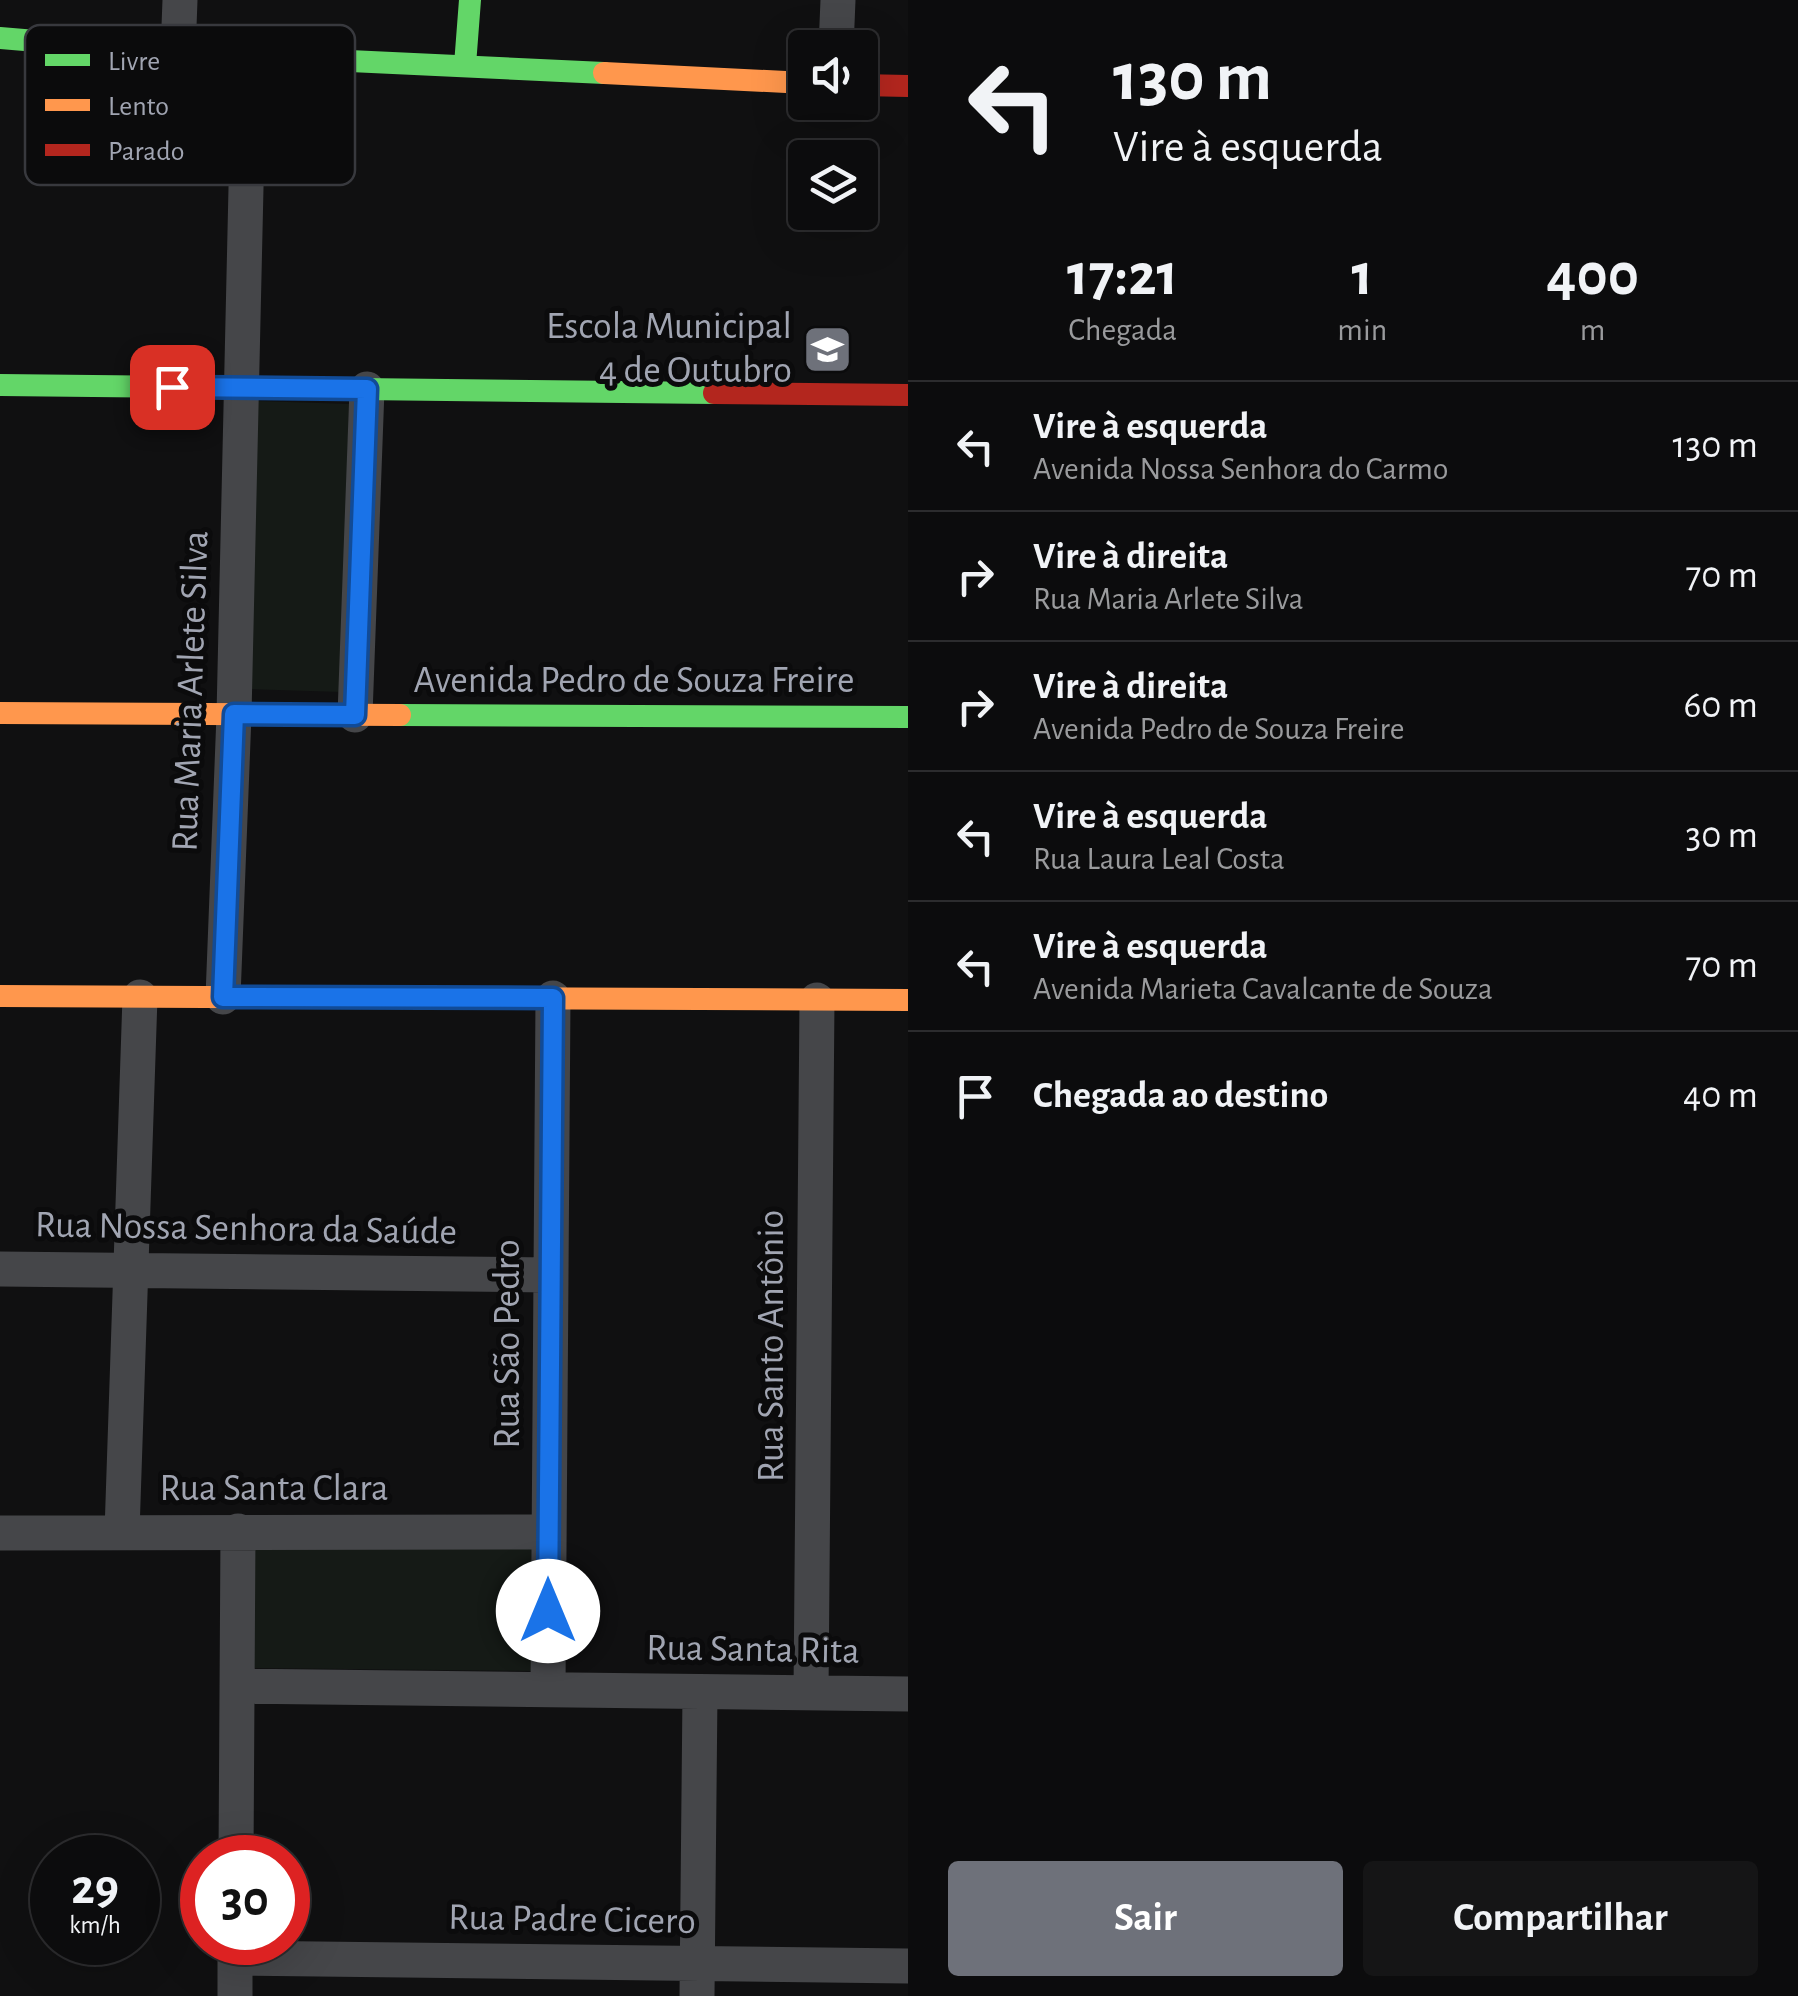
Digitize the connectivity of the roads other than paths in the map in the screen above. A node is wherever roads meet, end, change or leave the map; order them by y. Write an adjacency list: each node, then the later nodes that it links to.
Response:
1 (180, 0): 4 (street)
2 (470, 0): 9 (street)
3 (838, 0): 5 (street)
4 (179, 25)
5 (837, 30)
6 (0, 38): 7 (street)
7 (25, 40)
8 (355, 60): 9 (street)
9 (465, 65): 10 (street)
10 (788, 82)
11 (878, 85): 12 (street)
12 (908, 86)
13 (246, 185): 15 (street, Rua Maria Arlete Silva)
14 (0, 385): 15 (street)
15 (242, 388): 16 (street); 19 (street, Rua Maria Arlete Silva)
16 (367, 389): 17 (street); 20 (street)
17 (908, 395)
18 (0, 713): 19 (street, Avenida Pedro de Souza Freire)
19 (234, 714): 20 (street, Avenida Pedro de Souza Freire); 24 (street, Rua Maria Arlete Silva)
20 (355, 715): 21 (street, Avenida Pedro de Souza Freire)
21 (908, 717)
22 (0, 996): 23 (street)
23 (140, 997): 24 (street); 29 (street)
24 (223, 997): 25 (street)
25 (553, 998): 26 (street); 30 (street, Rua São Pedro)
26 (817, 1000): 27 (street); 38 (street, Rua Santo Antônio)
27 (908, 1000)
28 (0, 1269): 29 (street, Rua Nossa Senhora da Saúde)
29 (131, 1270): 30 (street, Rua Nossa Senhora da Saúde); 32 (street)
30 (551, 1275): 33 (street, Rua São Pedro)
31 (238, 1531): 32 (street, Rua Santa Clara); 33 (street, Rua Santa Clara); 35 (street)
32 (122, 1532): 34 (street, Rua Santa Clara)
33 (549, 1532): 36 (street, Rua São Pedro)
34 (0, 1533)
35 (238, 1686): 36 (street, Rua Santa Rita); 40 (street)
36 (548, 1690): 37 (street, Rua Santa Rita)
37 (700, 1692): 38 (street, Rua Santa Rita); 44 (street)
38 (812, 1693): 39 (street, Rua Santa Rita)
39 (908, 1694)
40 (236, 1835)
41 (310, 1955): 44 (street, Rua Padre Cicero)
42 (235, 1965): 45 (street)
43 (908, 1966): 44 (street, Rua Padre Cicero)
44 (698, 1980)
45 (234, 1996)

